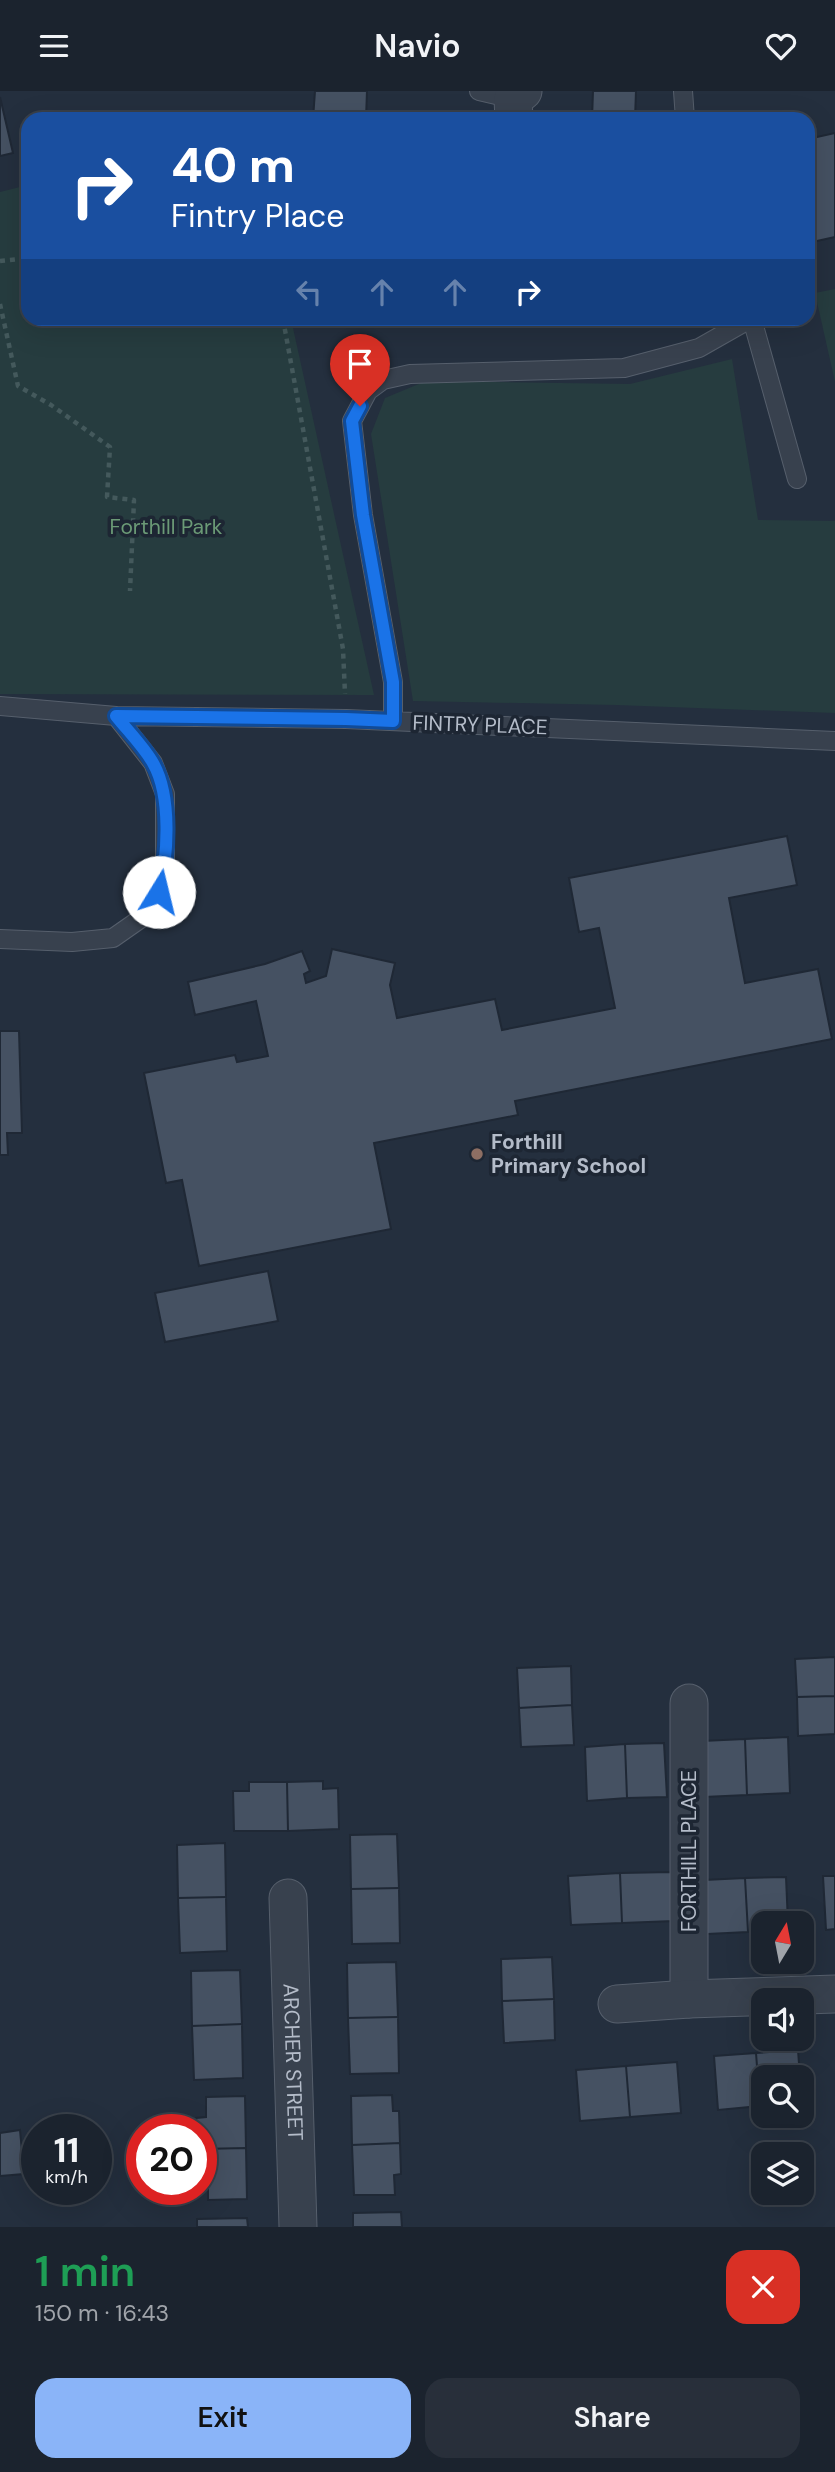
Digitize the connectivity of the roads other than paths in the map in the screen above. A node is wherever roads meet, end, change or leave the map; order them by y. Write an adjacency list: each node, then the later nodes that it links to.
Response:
1 (683, 91): 2 (lane)
2 (684, 112)
3 (738, 326): 8 (lane)
4 (753, 326): 5 (lane)
5 (797, 479)
6 (0, 706): 7 (lane, FINTRY PLACE)
7 (116, 716): 8 (lane, FINTRY PLACE); 10 (lane)
8 (393, 721): 9 (lane, FINTRY PLACE)
9 (835, 741)
10 (0, 939)
11 (689, 1703): 14 (street, FORTHILL PLACE)
12 (288, 1898): 16 (street, ARCHER STREET)
13 (835, 1994): 14 (street)
14 (689, 1999): 15 (street)
15 (617, 2004)
16 (298, 2227)

